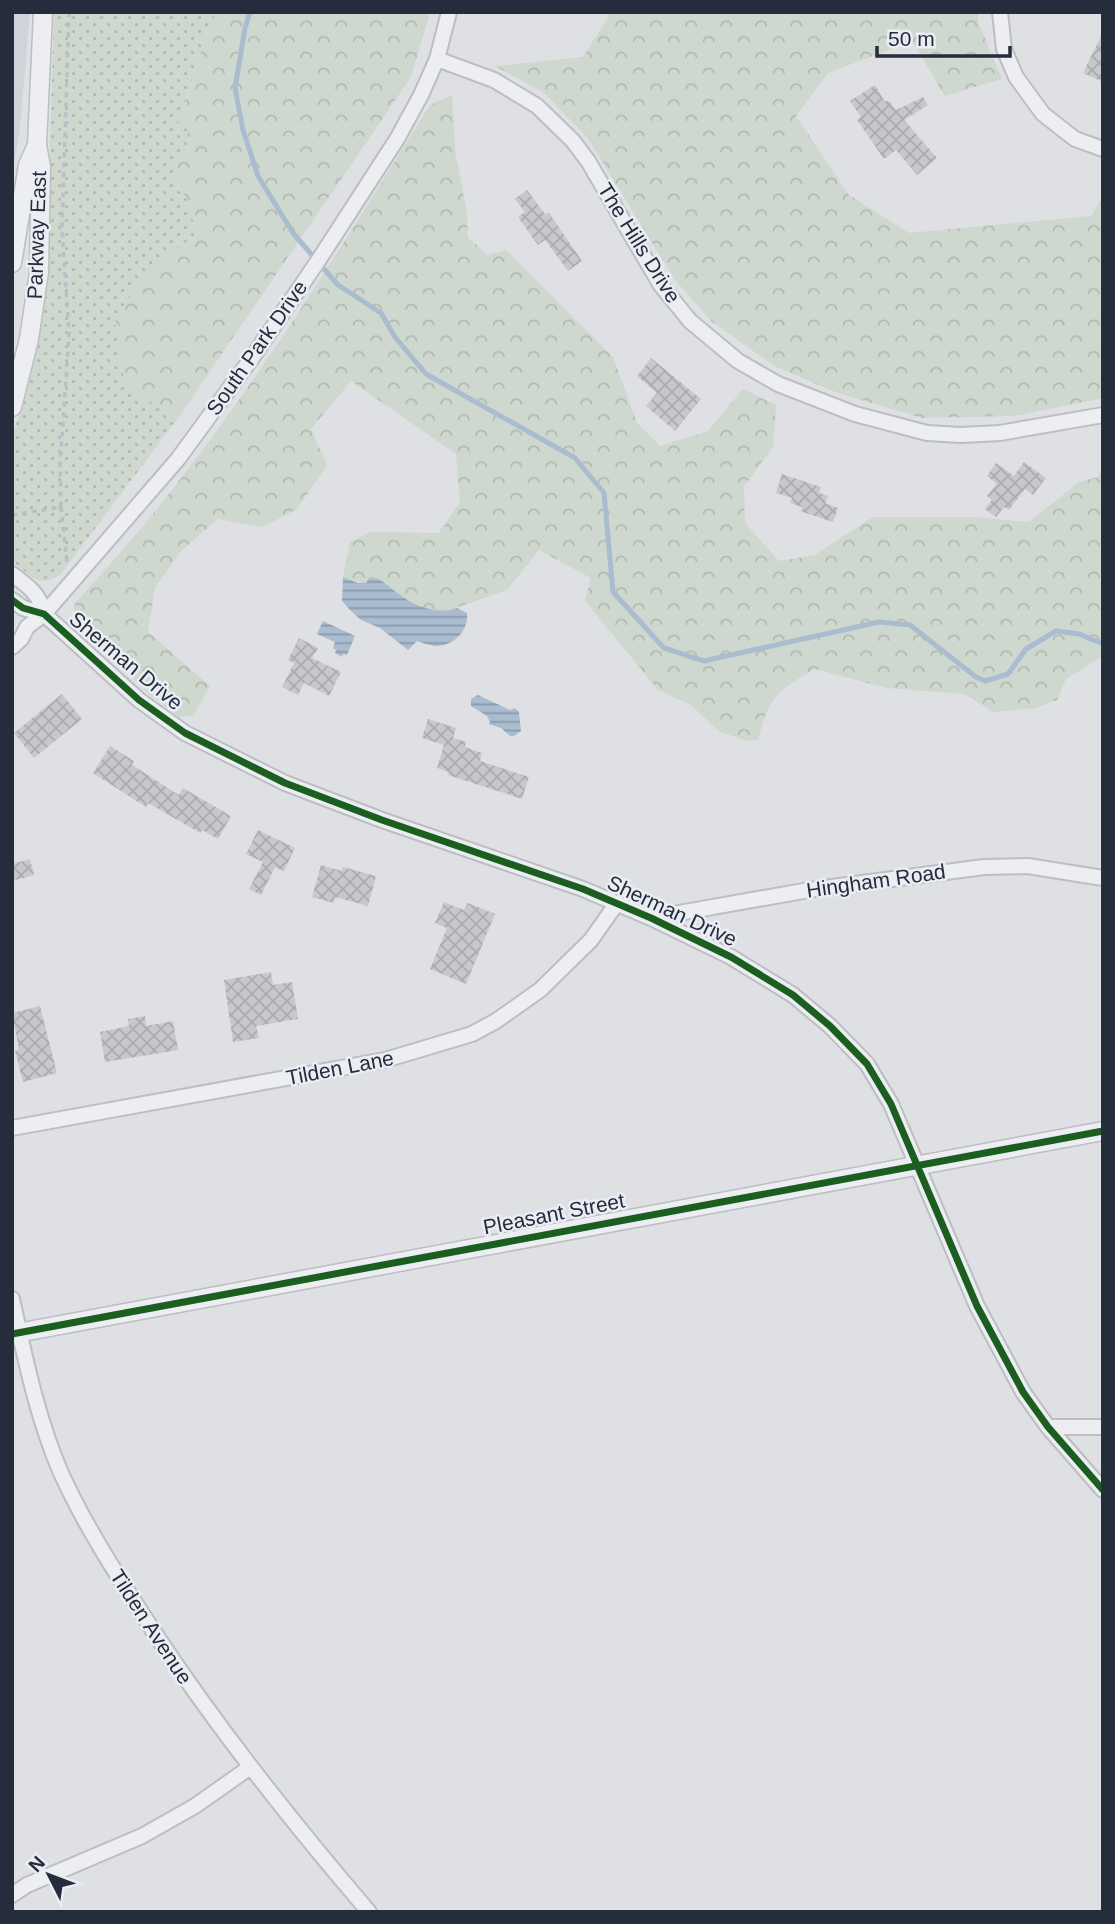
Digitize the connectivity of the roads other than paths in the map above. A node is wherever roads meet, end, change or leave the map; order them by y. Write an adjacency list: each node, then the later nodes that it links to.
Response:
1 (44, 12): 5 (street, Parkway East)
2 (449, 12): 4 (street, South Park Drive)
3 (1000, 12): 6 (street)
4 (437, 59): 9 (street, The Hills Drive); 12 (street, South Park Drive)
5 (37, 145): 7 (street, Parkway East); 8 (street, Parkway East)
6 (1103, 149)
7 (12, 263)
8 (12, 407)
9 (1103, 415)
10 (12, 574): 12 (street, Sherman Drive)
11 (12, 600): 12 (street, Sherman Drive)
12 (44, 614): 13 (street, South Park Drive); 17 (street, Sherman Drive)
13 (27, 627): 14 (street); 15 (street, South Park Drive)
14 (12, 633)
15 (12, 647)
16 (1103, 878): 18 (street, Hingham Road)
17 (617, 903): 18 (street, Sherman Drive); 19 (street, Tilden Lane)
18 (651, 918): 21 (street, Sherman Drive)
19 (12, 1128)
20 (1103, 1131): 21 (street, Pleasant Street)
21 (919, 1164): 23 (street, Pleasant Street); 24 (street, Sherman Drive)
22 (12, 1299): 23 (street, Tilden Avenue)
23 (16, 1333): 27 (street, Tilden Avenue)
24 (1048, 1427): 25 (street); 26 (street, Sherman Drive)
25 (1103, 1427)
26 (1103, 1490)
27 (249, 1768): 28 (street); 29 (street, Tilden Avenue)
28 (12, 1895)
29 (369, 1912)

